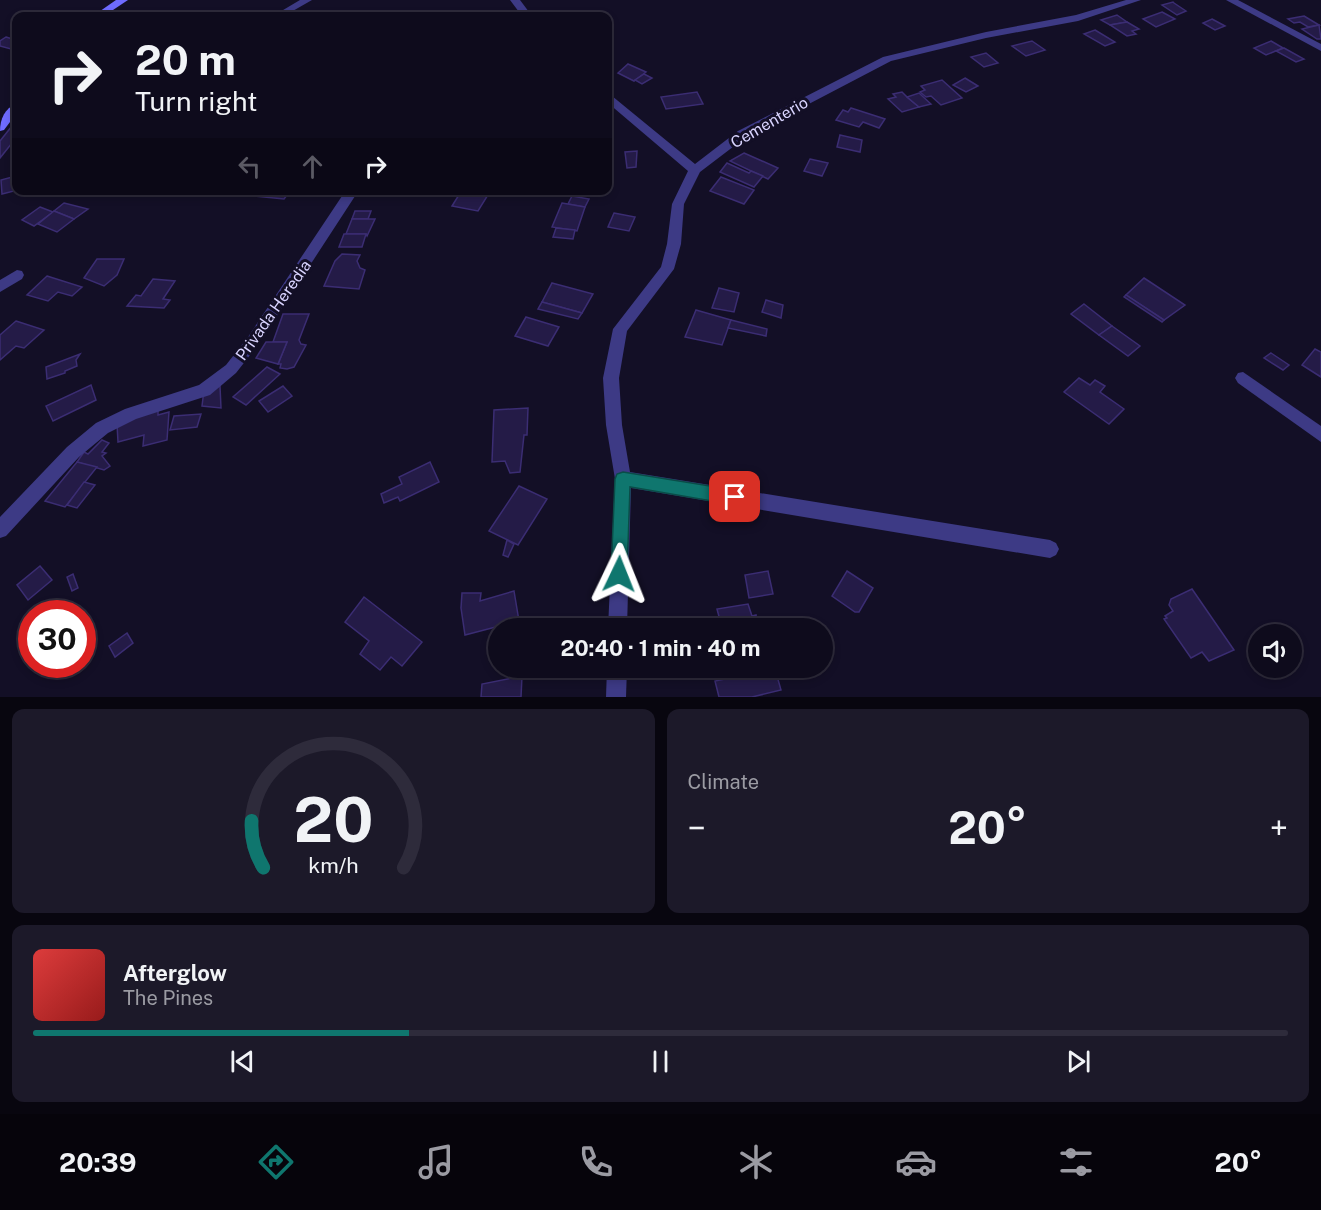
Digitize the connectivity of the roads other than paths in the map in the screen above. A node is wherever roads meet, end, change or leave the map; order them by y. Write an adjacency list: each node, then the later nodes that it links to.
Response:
1 (123, 0): 5 (street)
2 (307, 0): 6 (street)
3 (1136, 0): 11 (street, Cementerio)
4 (1230, 0): 7 (street)
5 (104, 12)
6 (285, 12)
7 (1321, 48)
8 (612, 101): 11 (street)
9 (12, 111): 10 (street)
10 (0, 127)
11 (695, 170): 17 (street, Cementerio)
12 (350, 195): 18 (street, Privada Heredia)
13 (17, 275): 14 (street)
14 (0, 287)
15 (1243, 378): 16 (street)
16 (1321, 435)
17 (623, 479): 19 (street); 20 (street, Cementerio)
18 (0, 530)
19 (1050, 549)
20 (617, 618)
21 (617, 678): 22 (street)
22 (616, 697)

